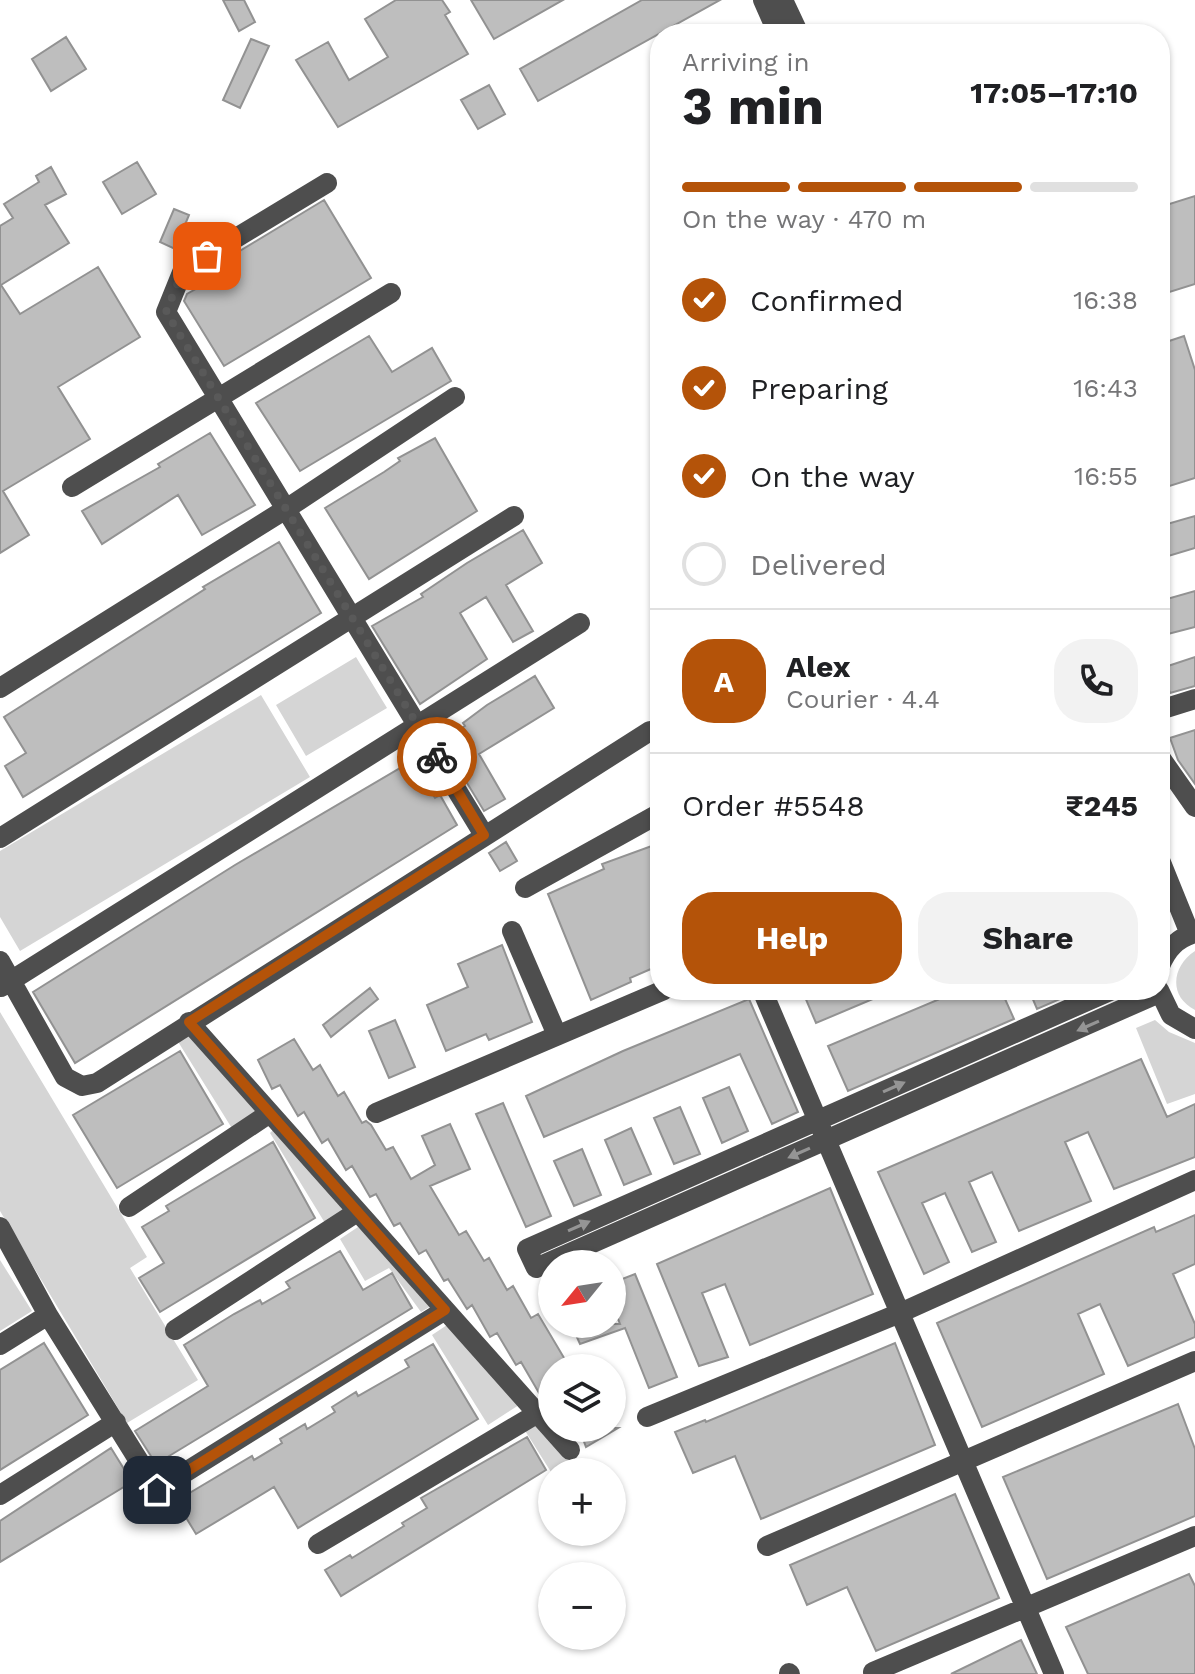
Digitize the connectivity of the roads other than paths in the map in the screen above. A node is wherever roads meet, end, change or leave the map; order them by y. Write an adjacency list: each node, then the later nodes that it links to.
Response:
1 (763, 0): 3 (street)
2 (783, 0): 4 (street)
3 (774, 24)
4 (794, 24)
5 (327, 183): 8 (street)
6 (391, 293): 8 (street)
7 (455, 397): 10 (street)
8 (218, 398): 9 (street); 10 (street)
9 (72, 487)
10 (286, 509): 12 (street); 14 (street)
11 (514, 516): 12 (street)
12 (352, 617): 17 (street); 23 (street)
13 (580, 623): 17 (street)
14 (0, 688)
15 (1195, 699): 16 (street)
16 (1170, 707)
17 (418, 726): 22 (street); 30 (street)
18 (650, 731): 22 (street)
19 (1170, 771): 20 (street)
20 (1195, 807)
21 (650, 819): 25 (street)
22 (484, 835): 36 (street)
23 (0, 838)
24 (1170, 882): 27 (street)
25 (525, 888)
26 (512, 931): 38 (street)
27 (1193, 933): 28 (street)
28 (1170, 949)
29 (0, 961): 30 (street)
30 (6, 984): 36 (street)
31 (650, 996): 38 (street)
32 (766, 1000): 41 (street)
33 (1090, 1000): 41 (street, one-way to 33)
34 (1141, 1000): 42 (street, one-way to 42)
35 (1163, 1000): 37 (street)
36 (189, 1022): 39 (street)
37 (1195, 1029)
38 (557, 1035): 40 (street)
39 (270, 1113): 44 (street); 45 (street)
40 (376, 1113)
41 (818, 1121): 42 (street); 42 (street, one-way to 41)
42 (826, 1141): 48 (street)
43 (1195, 1180): 48 (street)
44 (129, 1207)
45 (357, 1212): 47 (street); 50 (street)
46 (0, 1227): 49 (street)
47 (445, 1310): 53 (street); 55 (street)
48 (900, 1313): 54 (street); 58 (street)
49 (48, 1315): 51 (street); 55 (street)
50 (175, 1330)
51 (0, 1345)
52 (1195, 1361): 58 (street)
53 (538, 1413): 61 (street)
54 (647, 1417)
55 (116, 1422): 59 (street)
56 (563, 1442): 57 (street)
57 (570, 1450)
58 (964, 1462): 62 (street); 63 (street)
59 (0, 1495)
60 (1195, 1536): 63 (street)
61 (318, 1544)
62 (767, 1546)
63 (1026, 1608): 64 (street); 65 (street)
64 (873, 1672)
65 (1054, 1674)

